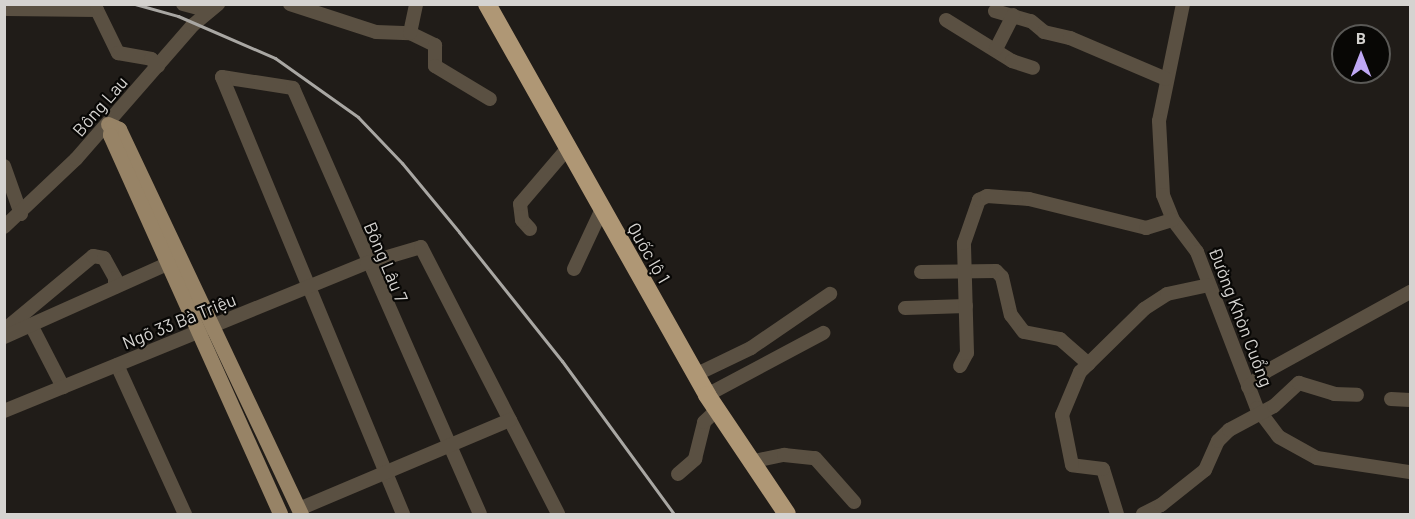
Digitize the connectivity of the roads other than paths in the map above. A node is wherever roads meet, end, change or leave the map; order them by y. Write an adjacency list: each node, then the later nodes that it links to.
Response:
1 (183, 4): 6 (street)
2 (290, 4): 11 (street)
3 (416, 4): 11 (street)
4 (487, 4): 18 (highway, Quốc lộ 1)
5 (1184, 4): 15 (street, Đường Khòn Cuổng)
6 (212, 7): 13 (street, Bông Lau)
7 (7, 9): 13 (street)
8 (995, 11): 9 (street)
9 (1012, 15): 12 (street); 15 (street)
10 (946, 20): 12 (street)
11 (410, 33): 16 (street)
12 (996, 49): 14 (street)
13 (158, 66): 17 (street, Bông Lau)
14 (1033, 68)
15 (1166, 79): 22 (street, Đường Khòn Cuổng)
16 (490, 99)
17 (110, 126): 21 (street, Bông Lau); 26 (main road); 38 (main road)
18 (567, 149): 20 (highway, Quốc lộ 1); 24 (street)
19 (4, 166): 21 (street)
20 (601, 211): 27 (street); 46 (highway, Quốc lộ 1)
21 (21, 214): 23 (street, Bông Lau)
22 (1173, 220): 29 (street); 30 (street, Đường Khòn Cuổng)
23 (4, 228)
24 (530, 229)
25 (367, 263): 32 (street, Ngõ 33 Bà Triệu); 32 (street, Bông Lâu 7); 55 (street, Ngõ 33 Bà Triệu); 56 (street, Bông Lâu 7)
26 (167, 264): 31 (street); 40 (main road)
27 (574, 269)
28 (921, 272): 29 (street)
29 (964, 274): 35 (street); 43 (street)
30 (1209, 285): 43 (street); 48 (street, Đường Khòn Cuổng)
31 (115, 287): 37 (street); 39 (street)
32 (308, 288): 38 (street, Ngõ 33 Bà Triệu); 59 (street)
33 (1410, 292): 48 (street)
34 (830, 294): 46 (street)
35 (966, 306): 36 (street); 45 (street)
36 (905, 308)
37 (32, 326): 42 (street); 47 (street)
38 (213, 327): 40 (street, Ngõ 33 Bà Triệu); 62 (main road)
39 (4, 330)
40 (198, 332): 44 (street, Ngõ 33 Bà Triệu); 64 (main road)
41 (823, 333): 52 (street)
42 (4, 337)
43 (1089, 364): 69 (street)
44 (117, 365): 47 (street, Ngõ 33 Bà Triệu); 63 (street)
45 (960, 366)
46 (695, 375): 52 (highway, Quốc lộ 1)
47 (63, 387): 53 (street, Ngõ 33 Bà Triệu)
48 (1248, 387): 54 (street, Đường Khòn Cuổng)
49 (1358, 395): 54 (street)
50 (1391, 399): 51 (street)
51 (1410, 400)
52 (711, 403): 57 (highway, Quốc lộ 1); 60 (street)
53 (4, 411)
54 (1260, 414): 58 (street, Đường Khòn Cuổng); 70 (street)
55 (510, 420): 56 (street); 67 (street)
56 (448, 447): 59 (street); 66 (street, Bông Lâu 7)
57 (750, 462): 61 (street); 68 (highway, Quốc lộ 1)
58 (1410, 472)
59 (385, 474): 62 (street); 65 (street)
60 (678, 474)
61 (854, 502)
62 (300, 512)
63 (184, 514)
64 (280, 514)
65 (403, 514)
66 (480, 514)
67 (558, 514)
68 (787, 514)
69 (1117, 514)
70 (1143, 514)

